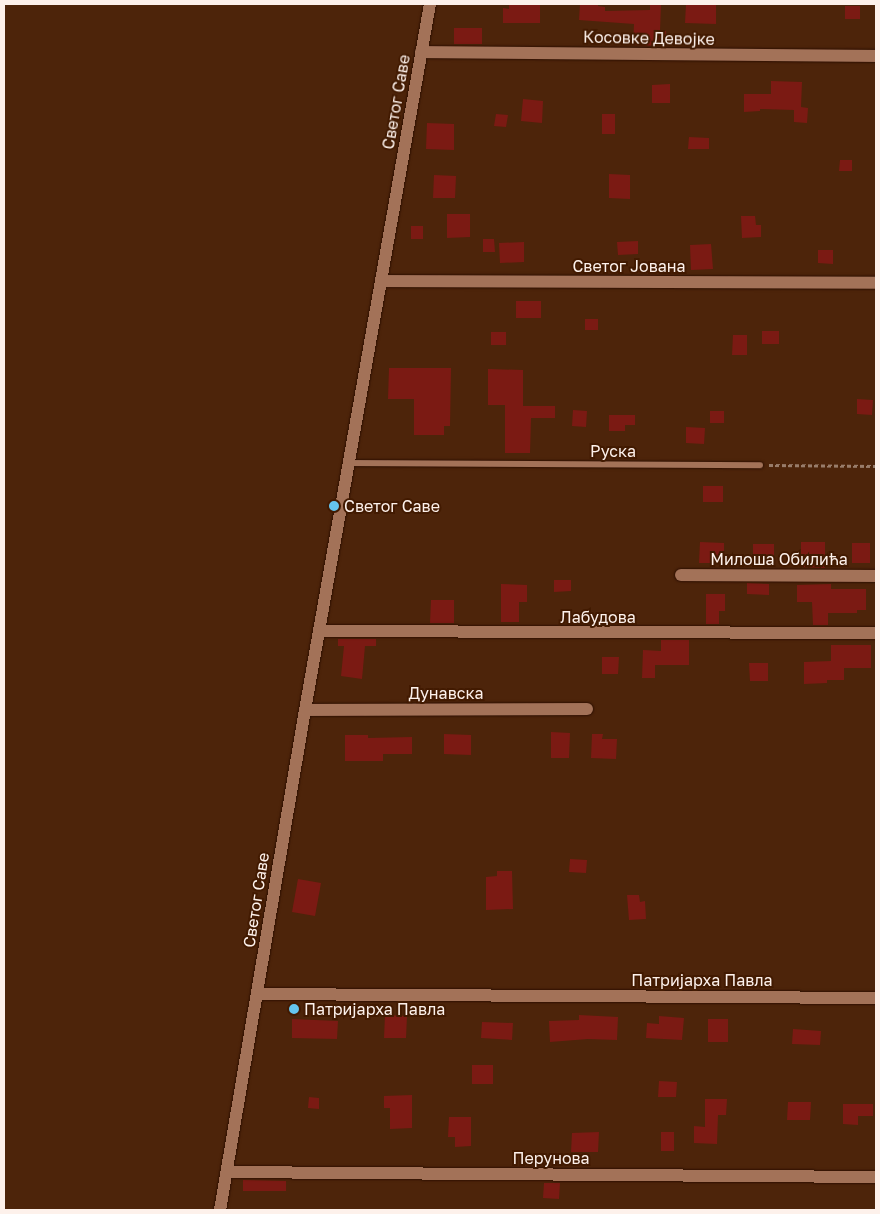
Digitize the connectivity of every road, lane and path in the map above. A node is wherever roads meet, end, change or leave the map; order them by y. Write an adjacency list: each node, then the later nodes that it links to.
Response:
1 (430, 4): 2 (street, Светог Саве)
2 (422, 52): 3 (street, Косовке Девојке); 4 (street, Светог Саве)
3 (876, 56)
4 (381, 282): 5 (street, Светог Јована); 6 (street, Светог Саве)
5 (876, 283)
6 (349, 463): 7 (lane, Руска); 11 (street, Светог Саве)
7 (760, 465): 8 (path)
8 (876, 466)
9 (681, 575): 10 (street, Милоша Обилића)
10 (876, 576)
11 (319, 631): 12 (street, Лабудова); 14 (street, Светог Саве)
12 (876, 633)
13 (587, 709): 14 (street, Дунавска)
14 (305, 710): 15 (street, Светог Саве)
15 (257, 994): 16 (street, Патријарха Павла); 17 (street, Светог Саве)
16 (876, 998)
17 (226, 1172): 18 (street, Перунова); 19 (street, Светог Саве)
18 (876, 1177)
19 (220, 1210)

